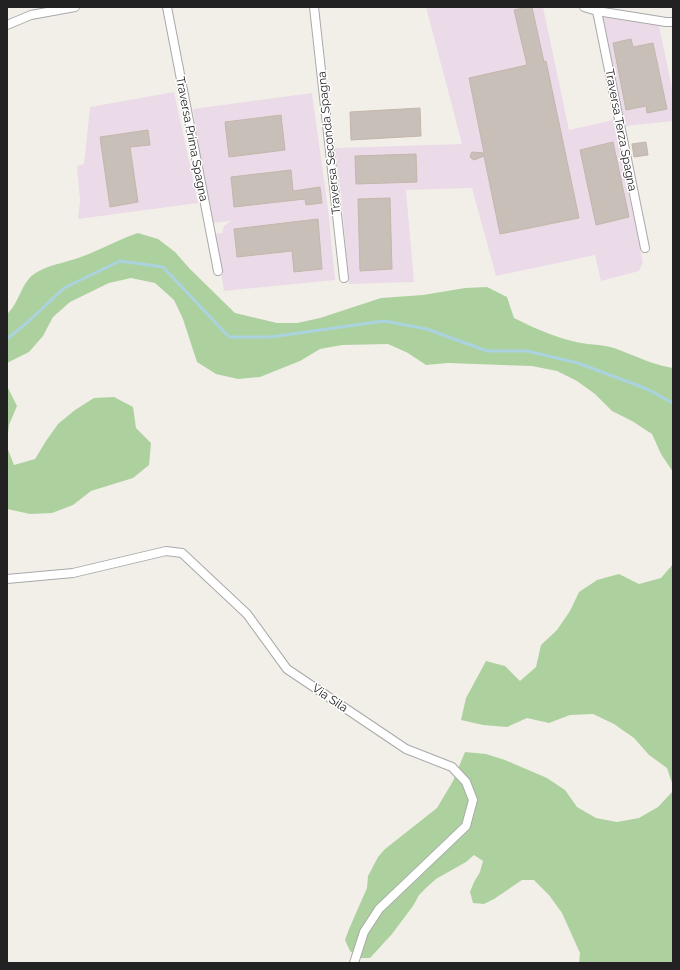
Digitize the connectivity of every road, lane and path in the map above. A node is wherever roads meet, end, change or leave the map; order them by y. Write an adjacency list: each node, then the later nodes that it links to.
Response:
1 (75, 7): 7 (street)
2 (167, 7): 9 (street, Traversa Prima Spagna)
3 (314, 7): 10 (street, Traversa Seconda Spagna)
4 (584, 7): 5 (street)
5 (597, 11): 6 (street); 8 (street, Traversa Terza Spagna)
6 (673, 22)
7 (7, 25)
8 (645, 248)
9 (218, 271)
10 (344, 278)
11 (7, 579): 12 (street, Via Sila)
12 (354, 963)

